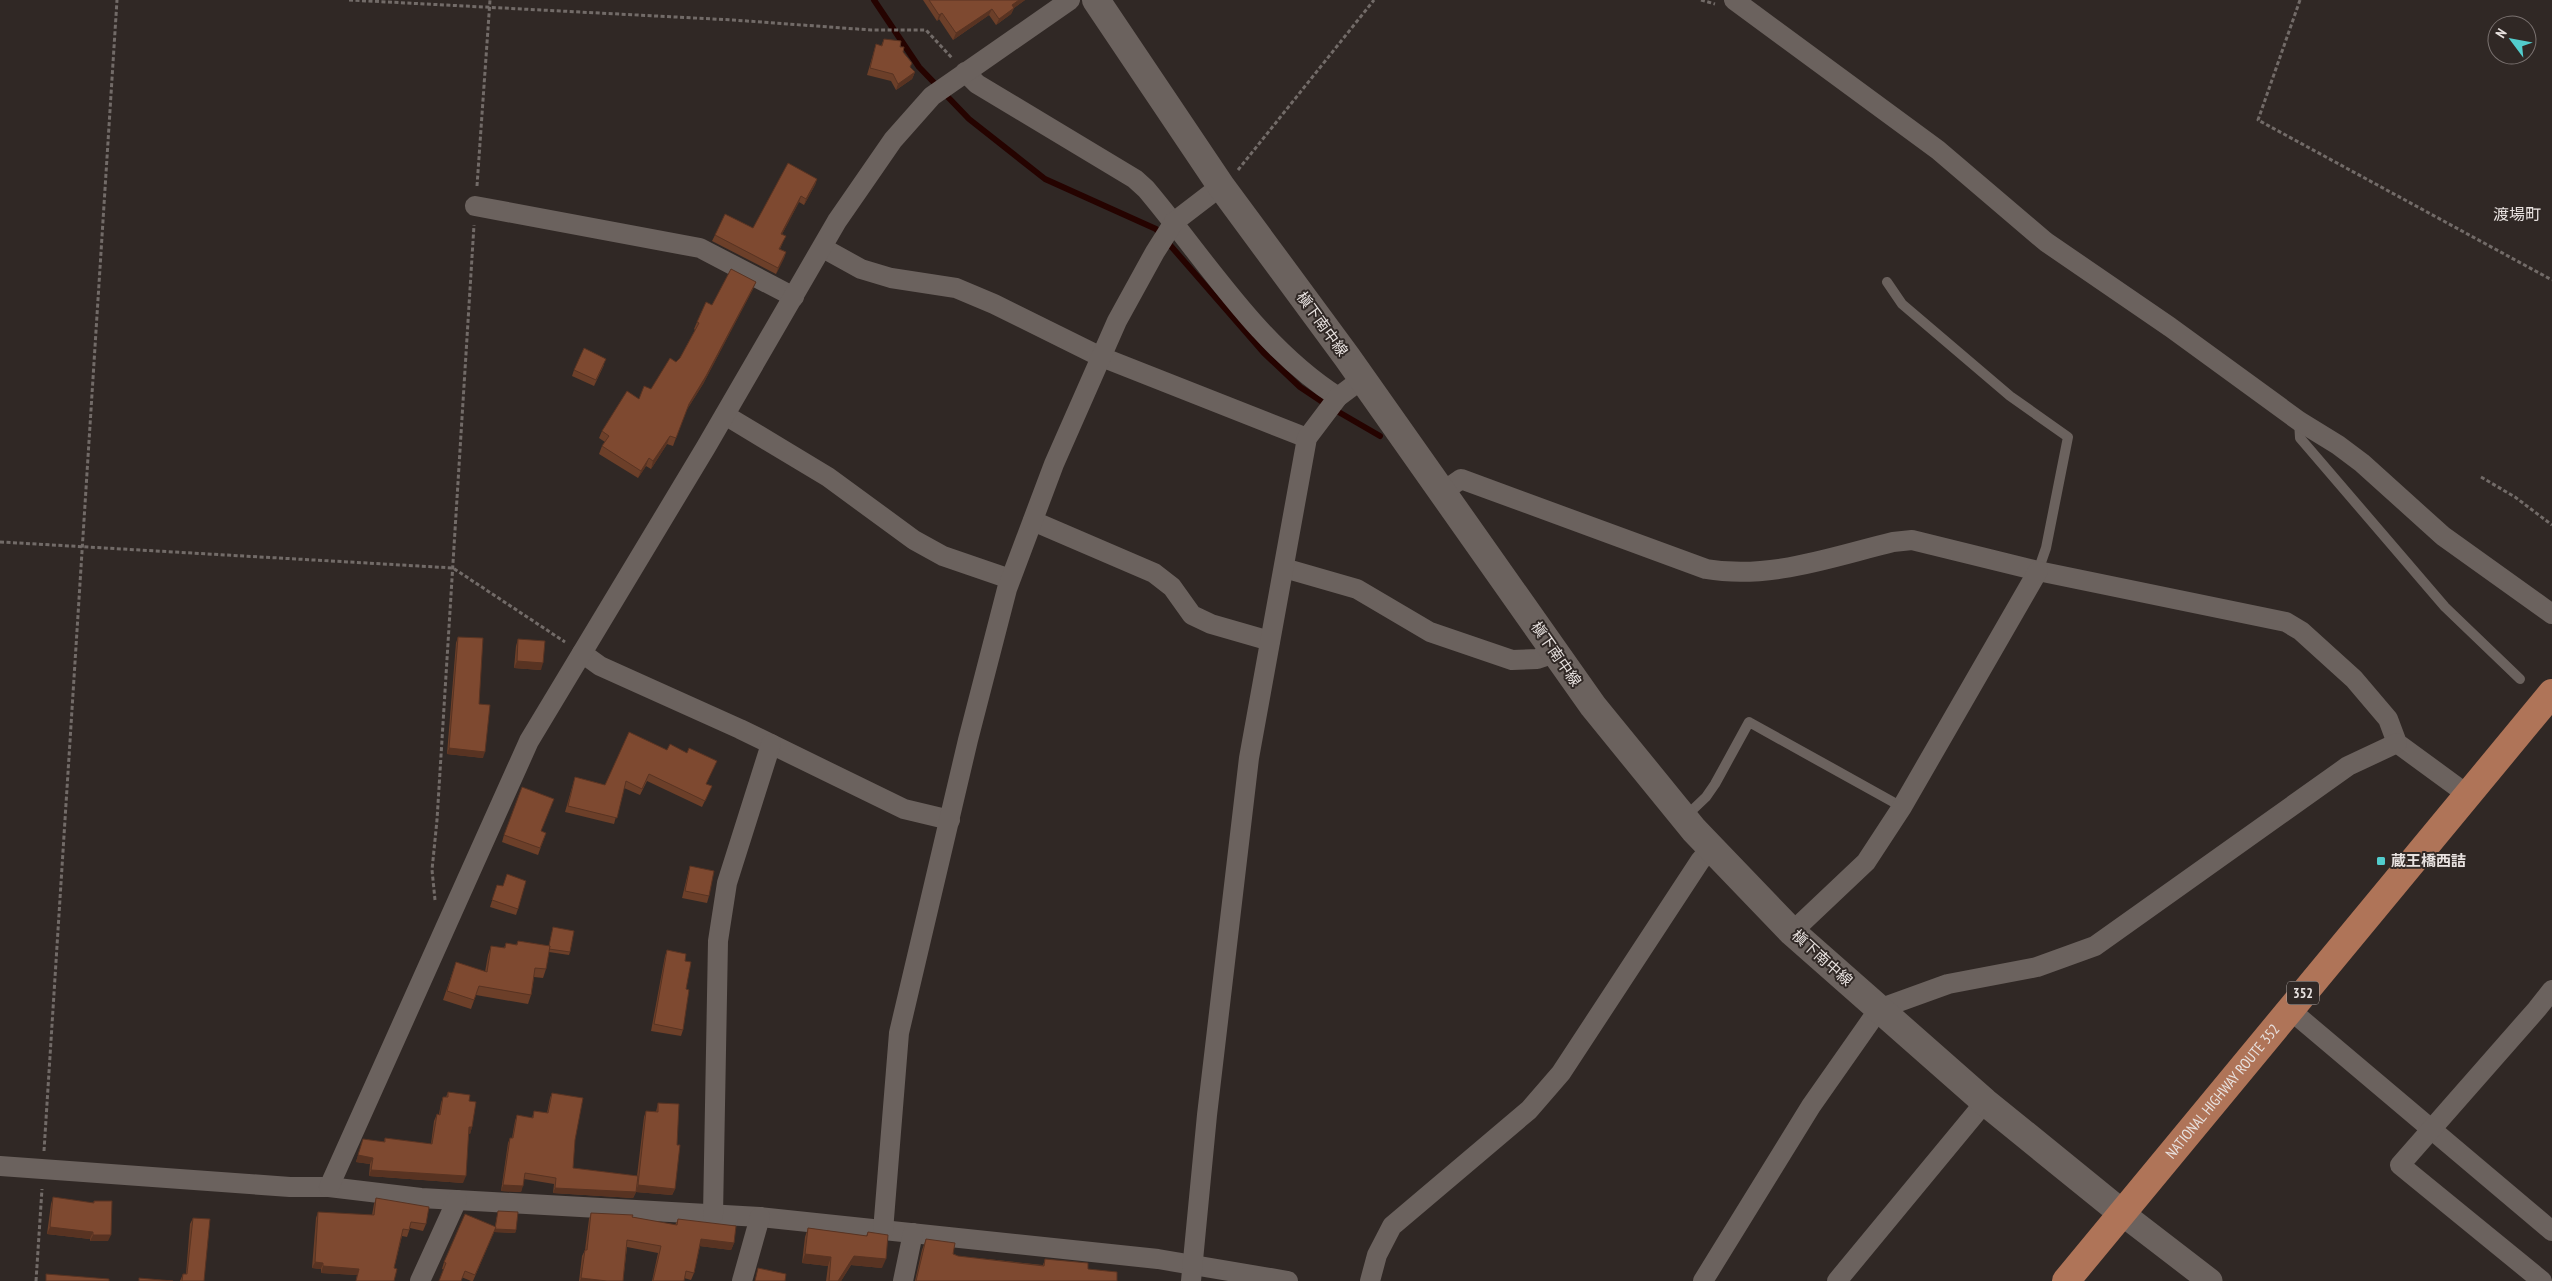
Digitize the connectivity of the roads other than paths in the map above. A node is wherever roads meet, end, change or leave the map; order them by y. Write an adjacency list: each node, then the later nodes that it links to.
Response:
1 (1070, 0): 4 (street)
2 (1096, 0): 5 (main road, 槇下南中線)
3 (1734, 0): 15 (street)
4 (965, 72): 7 (street); 8 (street)
5 (1221, 186): 7 (street); 12 (main road, 槇下南中線)
6 (475, 206): 10 (street)
7 (1174, 222): 11 (street); 13 (street)
8 (823, 248): 10 (street); 11 (street)
9 (1887, 282): 20 (lane)
10 (794, 297): 14 (street)
11 (1100, 356): 16 (street); 18 (street)
12 (1362, 379): 13 (street); 17 (main road, 槇下南中線)
13 (1338, 397): 16 (street)
14 (725, 415): 21 (street); 24 (street)
15 (2299, 421): 22 (street); 26 (lane)
16 (1307, 438): 19 (street)
17 (1441, 493): 20 (street); 25 (main road, 槇下南中線)
18 (1033, 521): 21 (street); 23 (street)
19 (1284, 568): 23 (street); 25 (street)
20 (2038, 571): 28 (street); 31 (street)
21 (1010, 579): 33 (street)
22 (2552, 614)
23 (1270, 641): 50 (street)
24 (582, 653): 29 (street); 42 (street)
25 (1554, 653): 32 (main road, 槇下南中線)
26 (2520, 678)
27 (2552, 693): 30 (highway, NATIONAL HIGHWAY ROUTE 352 / 352)
28 (2397, 743): 30 (street); 37 (street)
29 (771, 744): 33 (street); 45 (street)
30 (2468, 795): 38 (highway, NATIONAL HIGHWAY ROUTE 352 / 352)
31 (1902, 807): 32 (lane); 35 (street)
32 (1684, 818): 34 (main road, 槇下南中線)
33 (950, 820): 47 (street)
34 (1712, 848): 35 (main road, 槇下南中線); 55 (street)
35 (1792, 932): 37 (main road, 槇下南中線)
36 (2551, 994): 40 (street)
37 (1878, 1009): 39 (main road, 槇下南中線); 56 (street)
38 (2289, 1009): 40 (street); 44 (highway, NATIONAL HIGHWAY ROUTE 352 / 352)
39 (1985, 1102): 44 (main road, 槇下南中線); 57 (street)
40 (2431, 1128): 48 (street); 60 (street)
41 (0, 1166): 42 (street)
42 (330, 1187): 43 (street)
43 (457, 1200): 45 (street); 51 (street)
44 (2122, 1214): 58 (highway, NATIONAL HIGHWAY ROUTE 352 / 352); 59 (street)
45 (714, 1216): 46 (street)
46 (760, 1217): 47 (street); 52 (street)
47 (883, 1231): 49 (street)
48 (2552, 1231)
49 (913, 1234): 50 (street); 53 (street)
50 (1192, 1273): 54 (street)
51 (420, 1281)
52 (742, 1281)
53 (903, 1281)
54 (1288, 1281)
55 (1370, 1281)
56 (1703, 1281)
57 (1837, 1281)
58 (2066, 1281)
59 (2210, 1281)
60 (2542, 1281)

